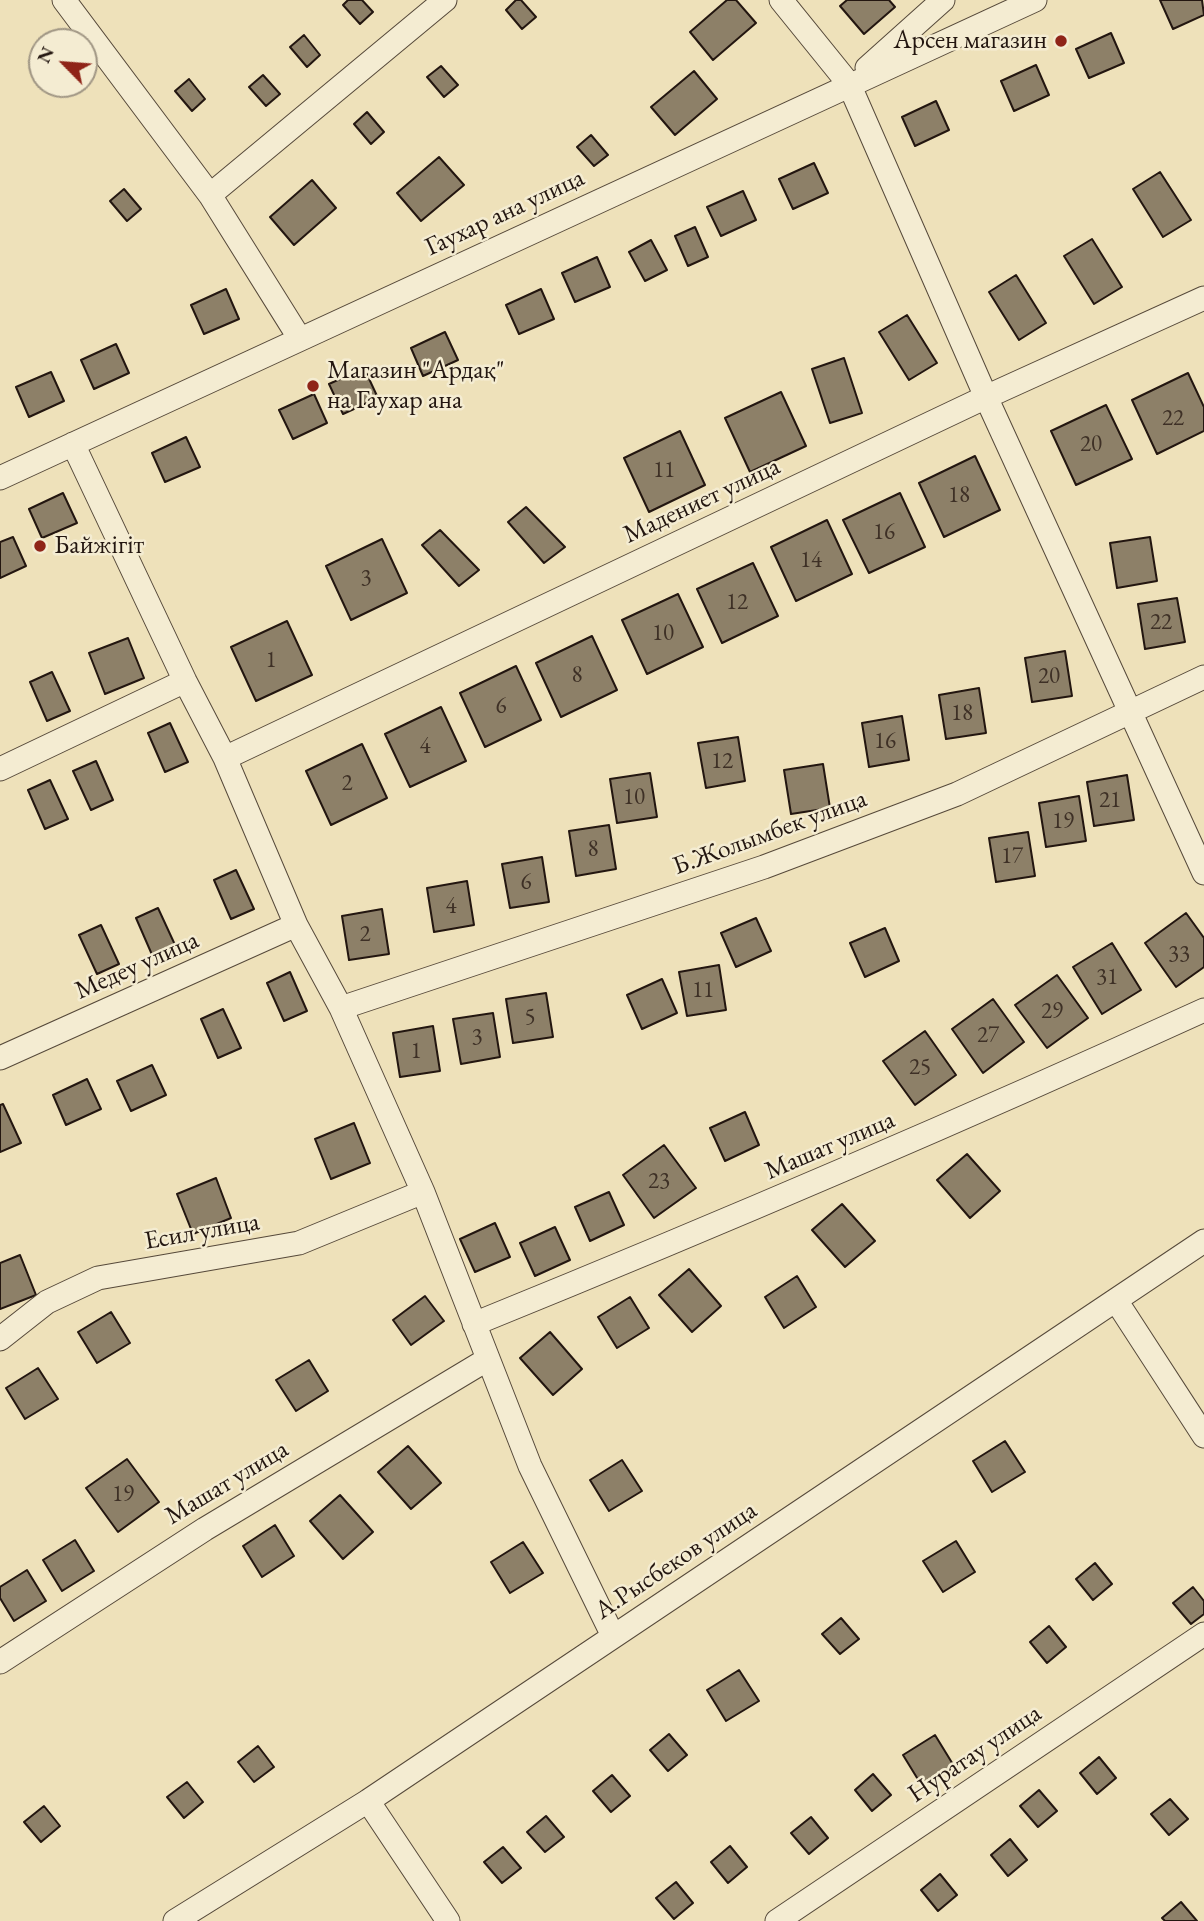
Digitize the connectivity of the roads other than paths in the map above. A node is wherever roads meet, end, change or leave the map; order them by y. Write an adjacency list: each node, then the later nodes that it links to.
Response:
1 (64, 0): 7 (street)
2 (445, 0): 7 (street)
3 (781, 0): 6 (street)
4 (943, 0): 6 (street)
5 (1035, 0): 6 (street, Гаухар ана улица)
6 (849, 84): 9 (street, Гаухар ана улица); 10 (street)
7 (210, 195): 9 (street)
8 (1204, 298): 10 (street, Мадениет улица)
9 (300, 339): 11 (street, Гаухар ана улица)
10 (986, 397): 15 (street); 16 (street, Мадениет улица)
11 (73, 444): 12 (street, Гаухар ана улица); 14 (street)
12 (0, 478)
13 (1204, 677): 15 (street, Б.Жолымбек улица)
14 (185, 681): 16 (street); 17 (street)
15 (1132, 711): 18 (street); 20 (street, Б.Жолымбек улица)
16 (225, 758): 19 (street)
17 (0, 769)
18 (1204, 873)
19 (296, 925): 20 (street); 22 (street, Медеу улица)
20 (341, 1008): 23 (street)
21 (1204, 1010): 26 (street, Машат улица)
22 (0, 1058)
23 (423, 1192): 26 (street); 27 (street, Есил улица)
24 (1204, 1241): 25 (street, А.Рысбеков улица)
25 (1117, 1301): 29 (street); 31 (street, А.Рысбеков улица)
26 (474, 1324): 28 (street)
27 (0, 1339)
28 (488, 1359): 31 (street); 32 (street, Машат улица)
29 (1204, 1436)
30 (1204, 1634): 36 (street, Нуратау улица)
31 (613, 1636): 33 (street, А.Рысбеков улица)
32 (0, 1662)
33 (368, 1801): 34 (street, А.Рысбеков улица); 35 (street)
34 (175, 1921)
35 (449, 1921)
36 (777, 1921)

